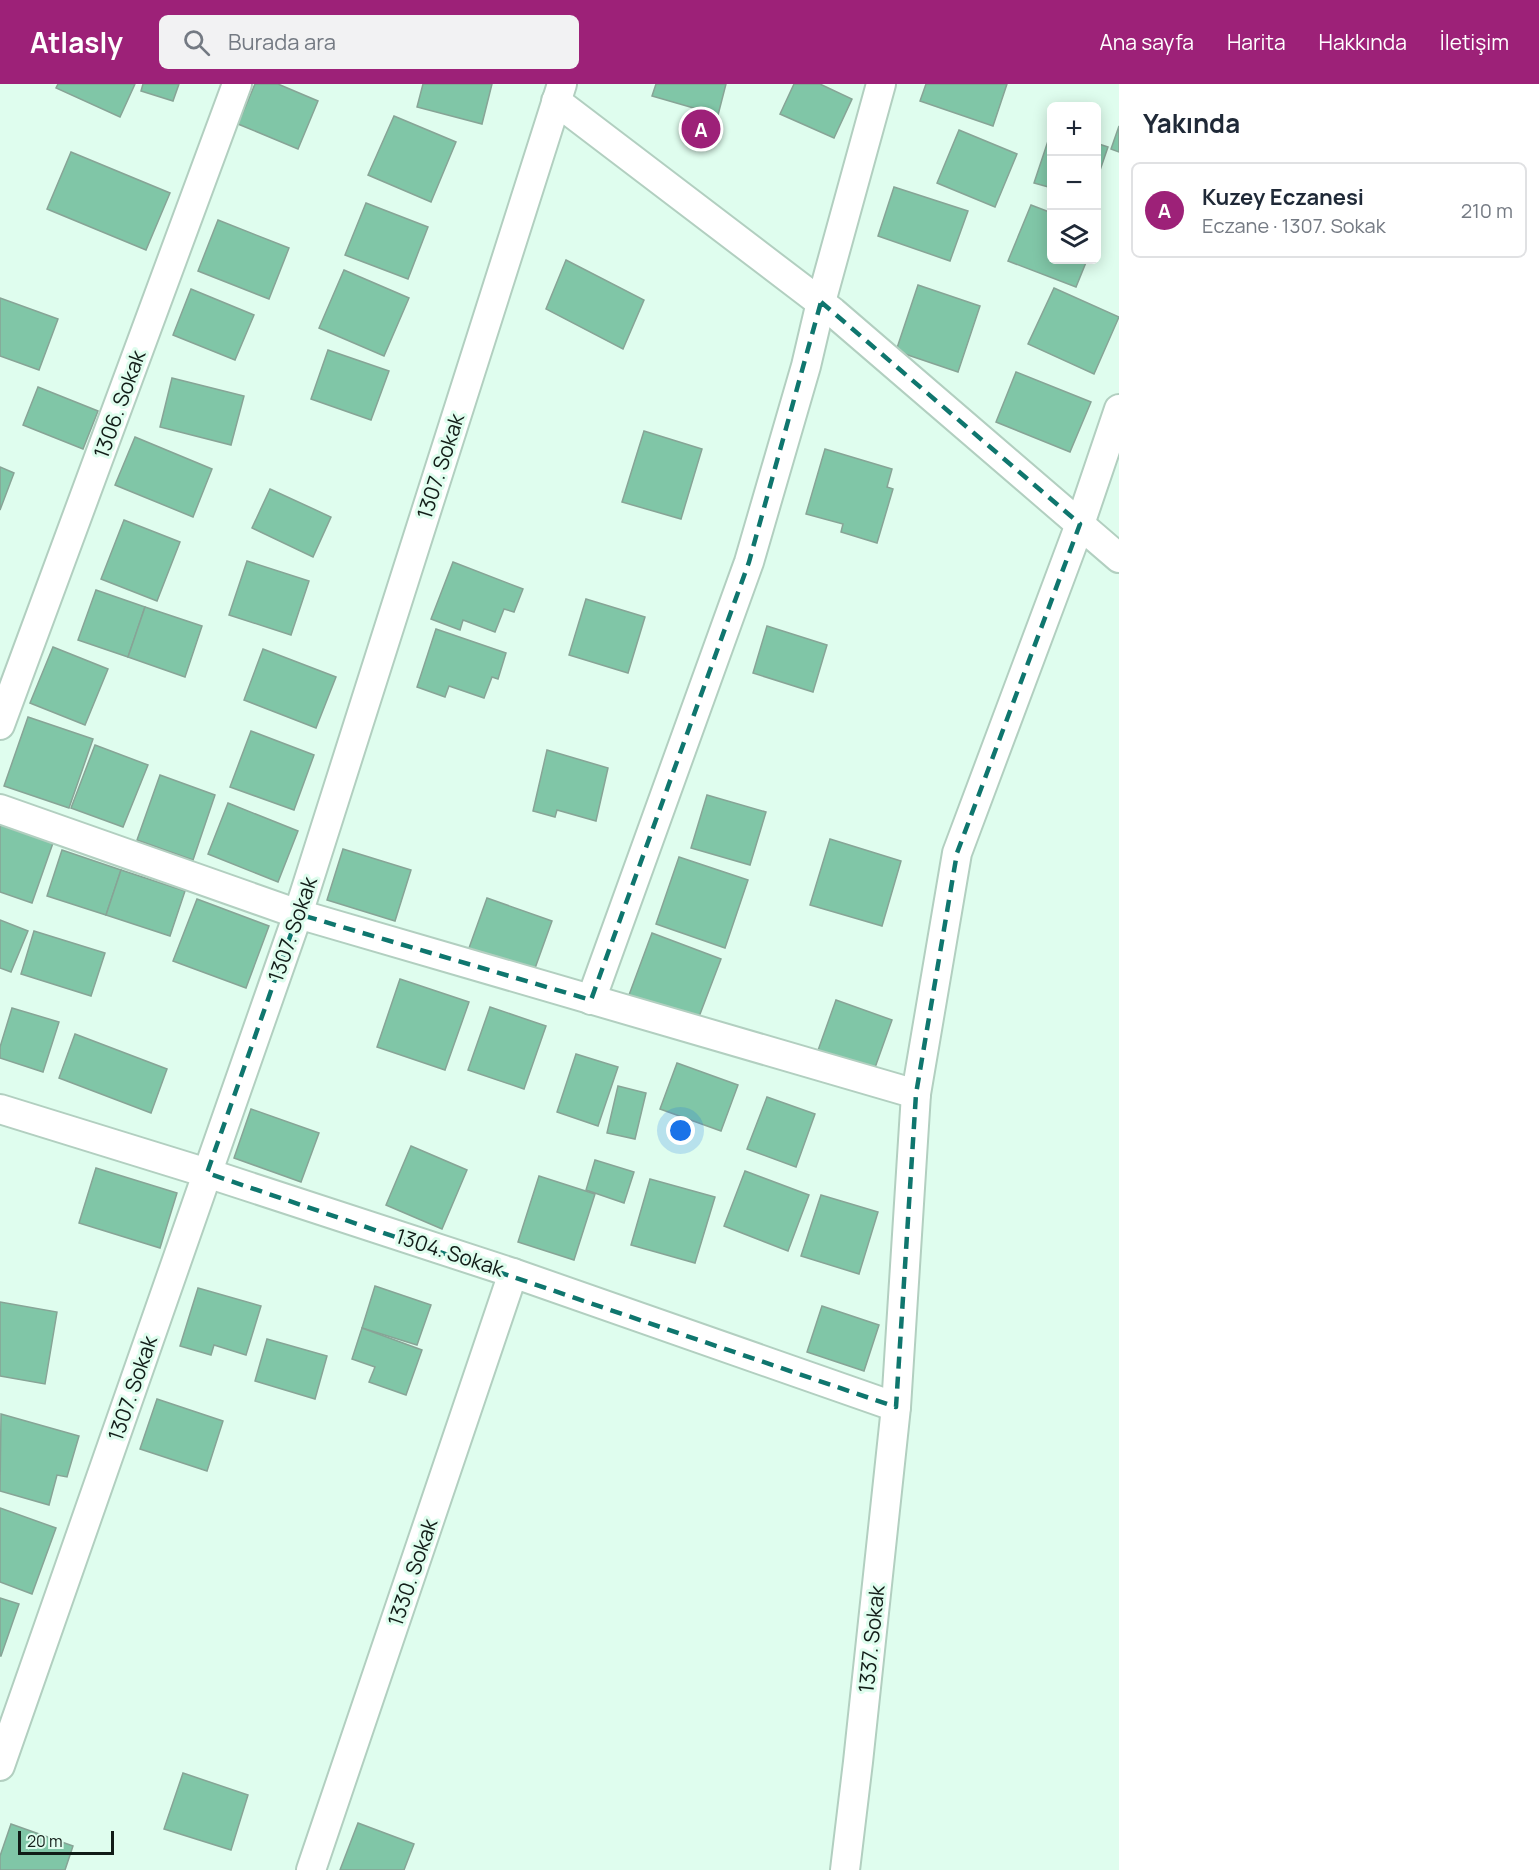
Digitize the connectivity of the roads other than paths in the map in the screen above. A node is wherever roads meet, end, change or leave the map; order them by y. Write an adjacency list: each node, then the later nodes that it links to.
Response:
1 (237, 84): 8 (street, 1306. Sokak)
2 (881, 84): 4 (street)
3 (559, 93): 4 (street); 10 (street, 1307. Sokak)
4 (821, 302): 6 (street); 11 (street)
5 (1119, 409): 6 (street, 1337. Sokak)
6 (1080, 524): 7 (street); 12 (street, 1337. Sokak)
7 (1119, 558)
8 (0, 724)
9 (0, 809): 10 (street)
10 (298, 914): 11 (street); 14 (street, 1307. Sokak)
11 (591, 1000): 12 (street)
12 (916, 1094): 16 (street, 1337. Sokak)
13 (0, 1108): 14 (street, 1304. Sokak)
14 (207, 1173): 15 (street, 1304. Sokak); 17 (street, 1307. Sokak)
15 (513, 1273): 16 (street, 1304. Sokak); 18 (street, 1330. Sokak)
16 (896, 1407): 19 (street, 1337. Sokak)
17 (0, 1766)
18 (311, 1870)
19 (845, 1870)

